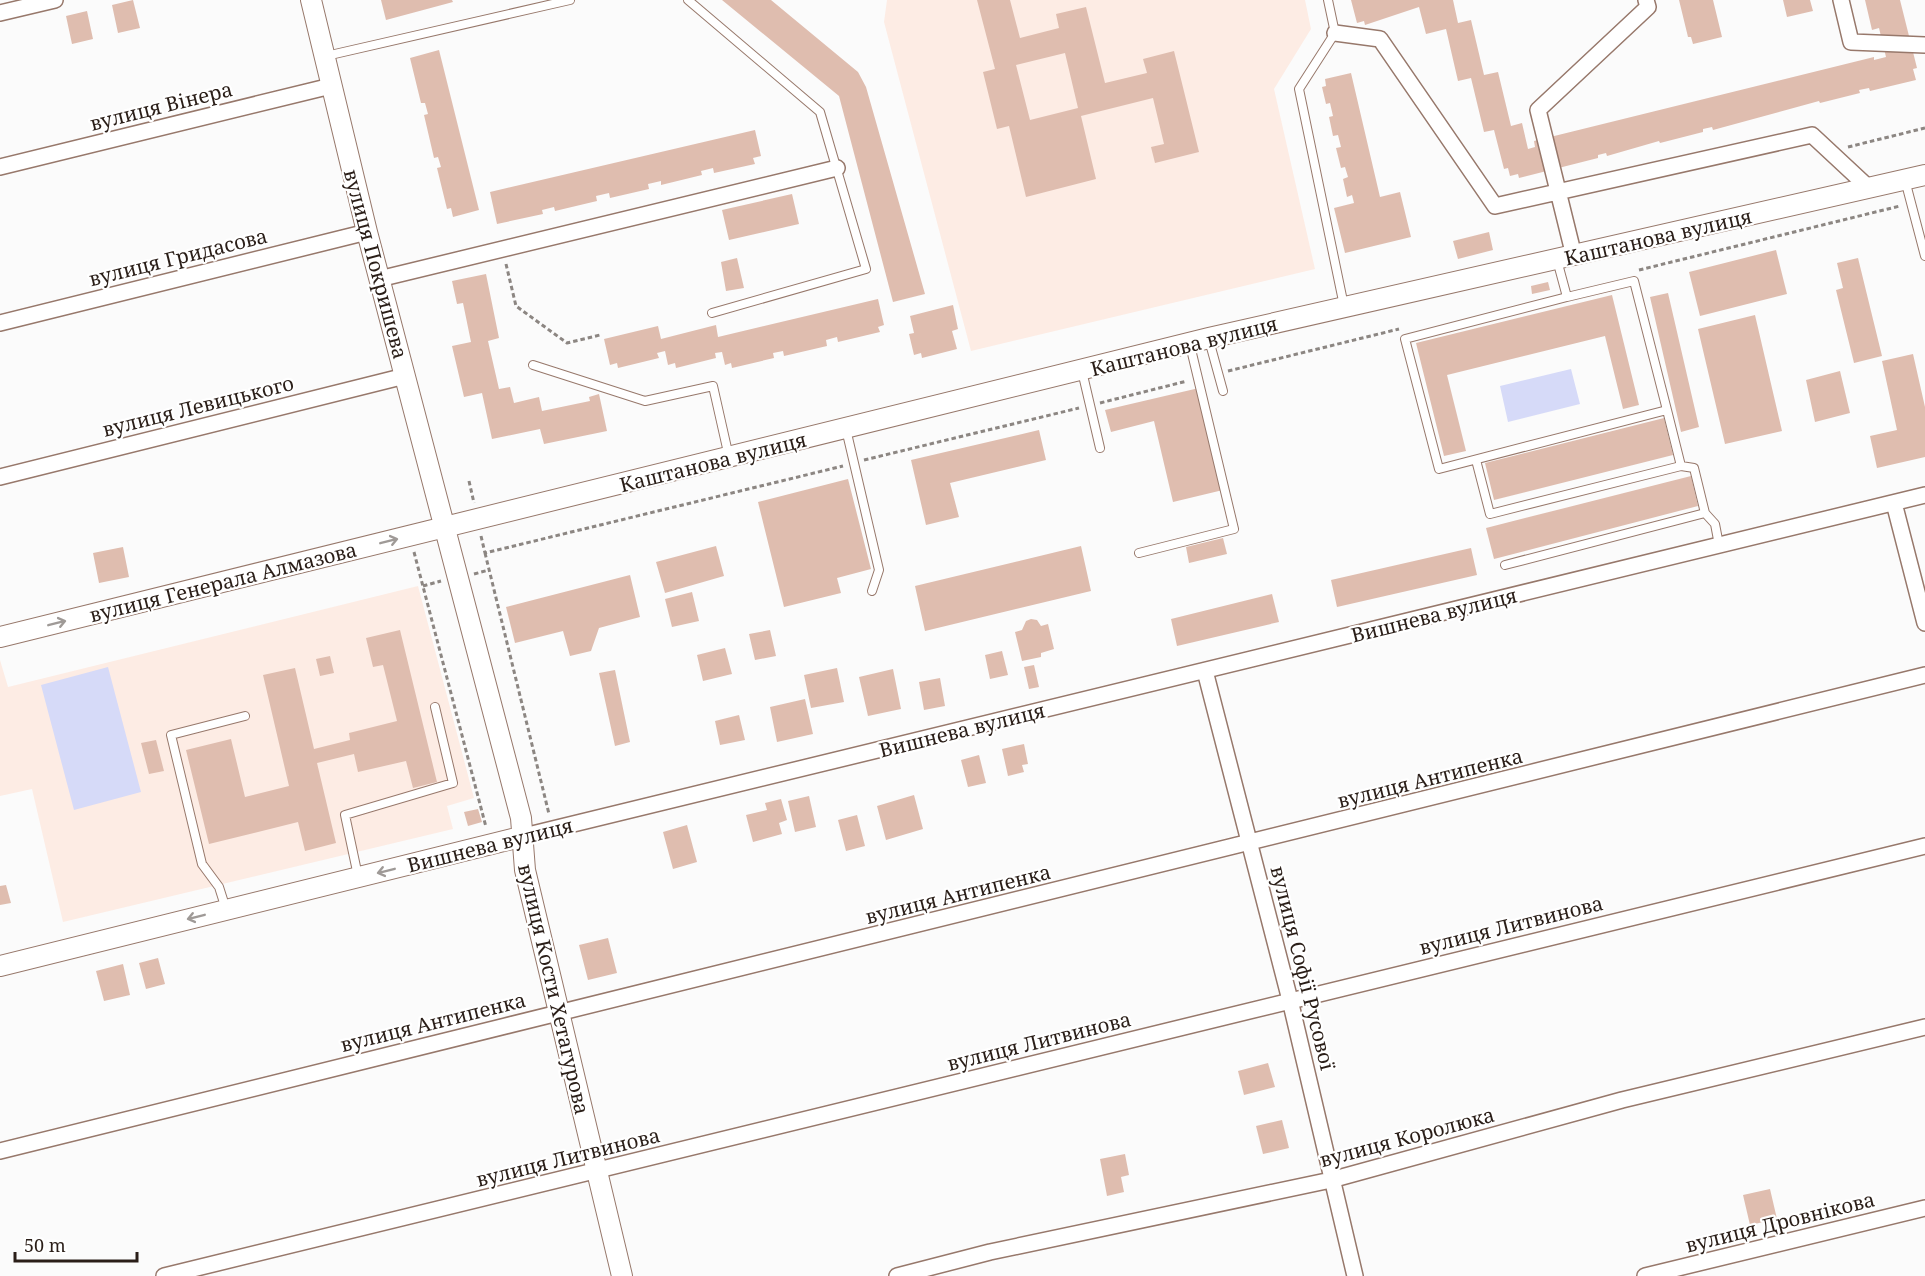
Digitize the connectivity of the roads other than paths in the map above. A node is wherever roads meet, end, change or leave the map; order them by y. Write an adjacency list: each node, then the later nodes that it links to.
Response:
1 (55, 0): 8 (street)
2 (311, 0): 11 (street, вулиця Покришева)
3 (570, 0): 11 (lane)
4 (688, 0): 14 (lane)
5 (1328, 0): 9 (lane)
6 (1646, 0): 18 (street)
7 (1841, 0): 10 (street)
8 (0, 13)
9 (1335, 33): 18 (street); 24 (lane)
10 (1925, 45)
11 (324, 56): 12 (street, вулиця Покришева)
12 (331, 86): 13 (street, вулиця Вінера); 19 (street, вулиця Покришева)
13 (0, 167)
14 (837, 168): 22 (street); 25 (lane)
15 (1925, 175): 16 (street, Каштанова вулиця)
16 (1905, 180): 17 (street, Каштанова вулиця); 20 (lane)
17 (1870, 189): 18 (street); 21 (street, Каштанова вулиця)
18 (1558, 192): 21 (street)
19 (367, 232): 22 (street, вулиця Покришева); 26 (street, вулиця Гридасова)
20 (1925, 256)
21 (1565, 258): 23 (lane); 24 (street, Каштанова вулиця)
22 (379, 279): 30 (street, вулиця Покришева)
23 (1567, 297): 32 (lane); 36 (lane)
24 (1345, 308): 27 (street, Каштанова вулиця)
25 (712, 313)
26 (0, 323)
27 (1199, 341): 29 (street, Каштанова вулиця); 31 (lane); 44 (lane)
28 (533, 365): 35 (lane)
29 (1082, 371): 33 (street, Каштанова вулиця); 34 (lane)
30 (405, 376): 38 (street, вулиця Левицького); 42 (street, вулиця Покришева)
31 (1223, 391)
32 (1667, 410): 36 (lane); 37 (lane)
33 (846, 429): 35 (street, Каштанова вулиця); 46 (lane)
34 (1100, 448)
35 (729, 459): 42 (street, Каштанова вулиця)
36 (1476, 460): 37 (lane)
37 (1681, 466): 41 (lane)
38 (0, 477)
39 (1925, 495): 40 (street, Вишнева вулиця)
40 (1894, 503): 43 (street, Вишнева вулиця); 47 (street)
41 (1706, 513): 43 (lane); 45 (lane)
42 (446, 527): 48 (street, вулиця Генерала Алмазова, one-way to 42); 53 (street, вулиця Кости Хетагурова)
43 (1719, 545): 49 (street, Вишнева вулиця)
44 (1139, 554)
45 (1505, 565)
46 (872, 591)
47 (1925, 623)
48 (0, 637)
49 (1205, 671): 53 (street, Вишнева вулиця); 54 (street, вулиця Софії Русової)
50 (1925, 675): 54 (street, вулиця Антипенка)
51 (435, 708): 56 (lane)
52 (246, 716): 57 (lane)
53 (524, 836): 56 (street, Вишнева вулиця, one-way to 56); 60 (street, вулиця Кости Хетагурова)
54 (1251, 844): 59 (street, вулиця Софії Русової); 60 (street, вулиця Антипенка)
55 (1925, 846): 59 (street, вулиця Литвинова)
56 (358, 878): 57 (street, Вишнева вулиця)
57 (226, 910): 58 (street, Вишнева вулиця, one-way to 58)
58 (0, 966)
59 (1290, 1000): 63 (street, вулиця Литвинова); 64 (street, вулиця Софії Русової)
60 (558, 1012): 62 (street, вулиця Антипенка); 63 (street, вулиця Кости Хетагурова)
61 (1925, 1027): 64 (street, вулиця Королюка)
62 (0, 1151)
63 (597, 1172): 66 (street, вулиця Литвинова); 67 (street, вулиця Кости Хетагурова)
64 (1331, 1180): 68 (street, вулиця Королюка); 69 (street, вулиця Софії Русової)
65 (1925, 1208): 70 (street, вулиця Дровнікова)
66 (164, 1276)
67 (622, 1276)
68 (897, 1276)
69 (1355, 1276)
70 (1645, 1276)

